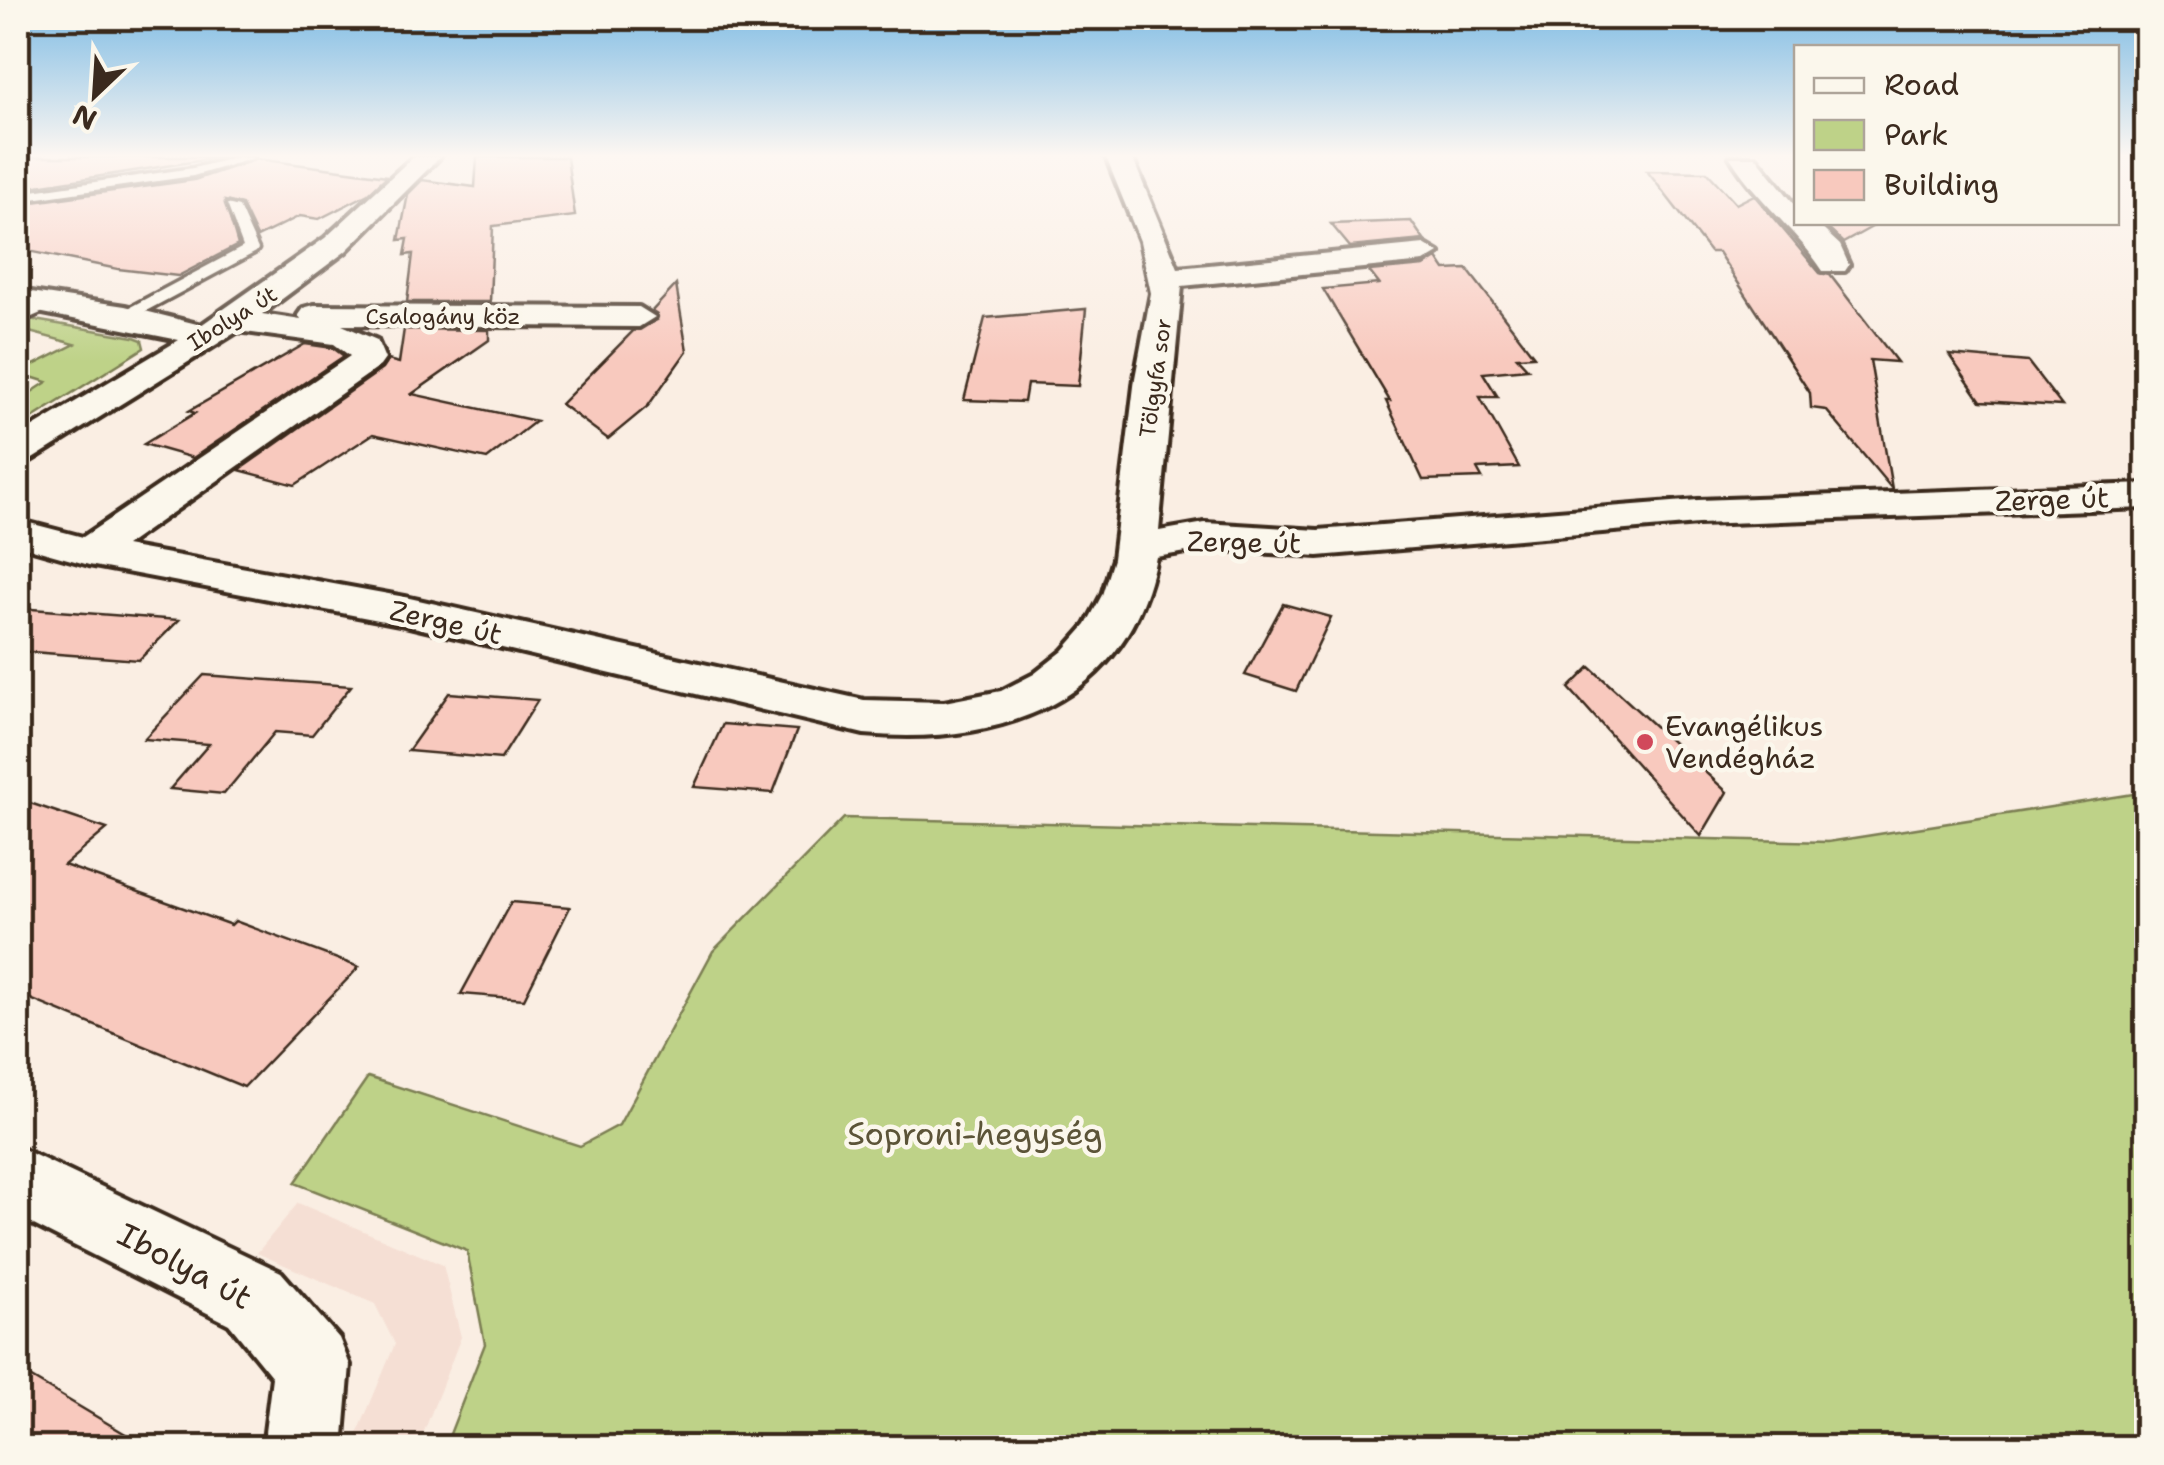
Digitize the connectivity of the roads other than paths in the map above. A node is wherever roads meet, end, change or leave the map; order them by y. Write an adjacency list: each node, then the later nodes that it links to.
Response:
1 (240, 225): 9 (lane)
2 (358, 225): 12 (street, Ibolya út)
3 (1145, 225): 7 (street, Tölgyfa sor)
4 (1801, 225): 6 (street)
5 (1424, 253): 7 (street)
6 (1834, 265)
7 (1165, 278): 16 (street, Tölgyfa sor)
8 (33, 302): 9 (street); 11 (lane)
9 (125, 316): 12 (street)
10 (639, 317): 12 (street, Csalogány köz)
11 (18, 318)
12 (226, 323): 13 (street, Ibolya út); 17 (street)
13 (18, 452)
14 (2146, 496): 16 (street, Zerge út)
15 (18, 532): 17 (street, Zerge út)
16 (1136, 547): 17 (street, Zerge út)
17 (88, 552)
18 (18, 1181): 19 (street, Ibolya út)
19 (303, 1448)

